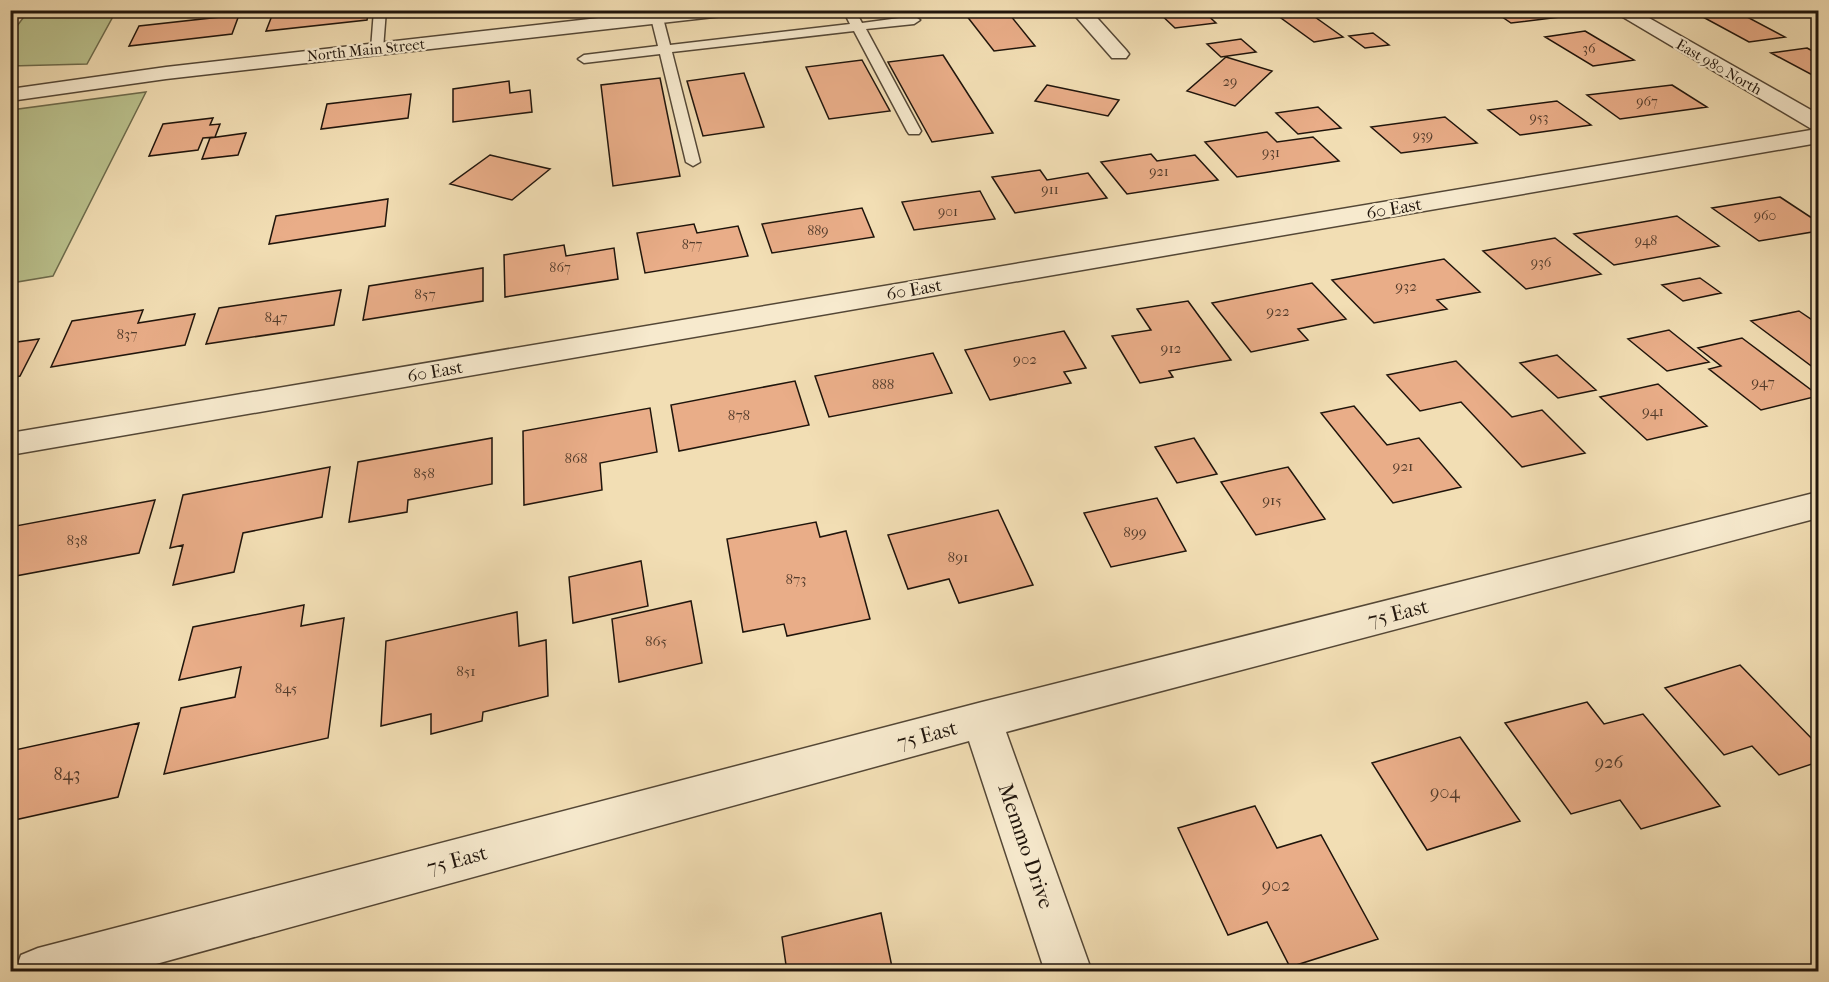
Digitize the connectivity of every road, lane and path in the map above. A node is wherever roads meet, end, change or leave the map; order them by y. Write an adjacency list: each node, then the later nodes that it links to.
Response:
1 (380, 10): 9 (lane)
2 (723, 10): 6 (street, North Main Street)
3 (849, 10): 8 (lane)
4 (1079, 10): 11 (street)
5 (1620, 10): 14 (street, East 980 North)
6 (657, 18): 9 (street, North Main Street); 10 (lane)
7 (914, 20): 8 (lane)
8 (857, 27): 10 (lane); 15 (lane)
9 (376, 49): 13 (street, North Main Street)
10 (664, 50): 12 (lane); 17 (lane)
11 (1119, 54)
12 (584, 59)
13 (10, 95)
14 (1818, 123)
15 (914, 131)
16 (1818, 136): 18 (street, 60 East)
17 (693, 162)
18 (10, 444)
19 (1818, 505): 20 (street, 75 East)
20 (982, 720): 21 (street, 75 East); 22 (street, Memmo Drive)
21 (38, 972)
22 (1070, 972)

